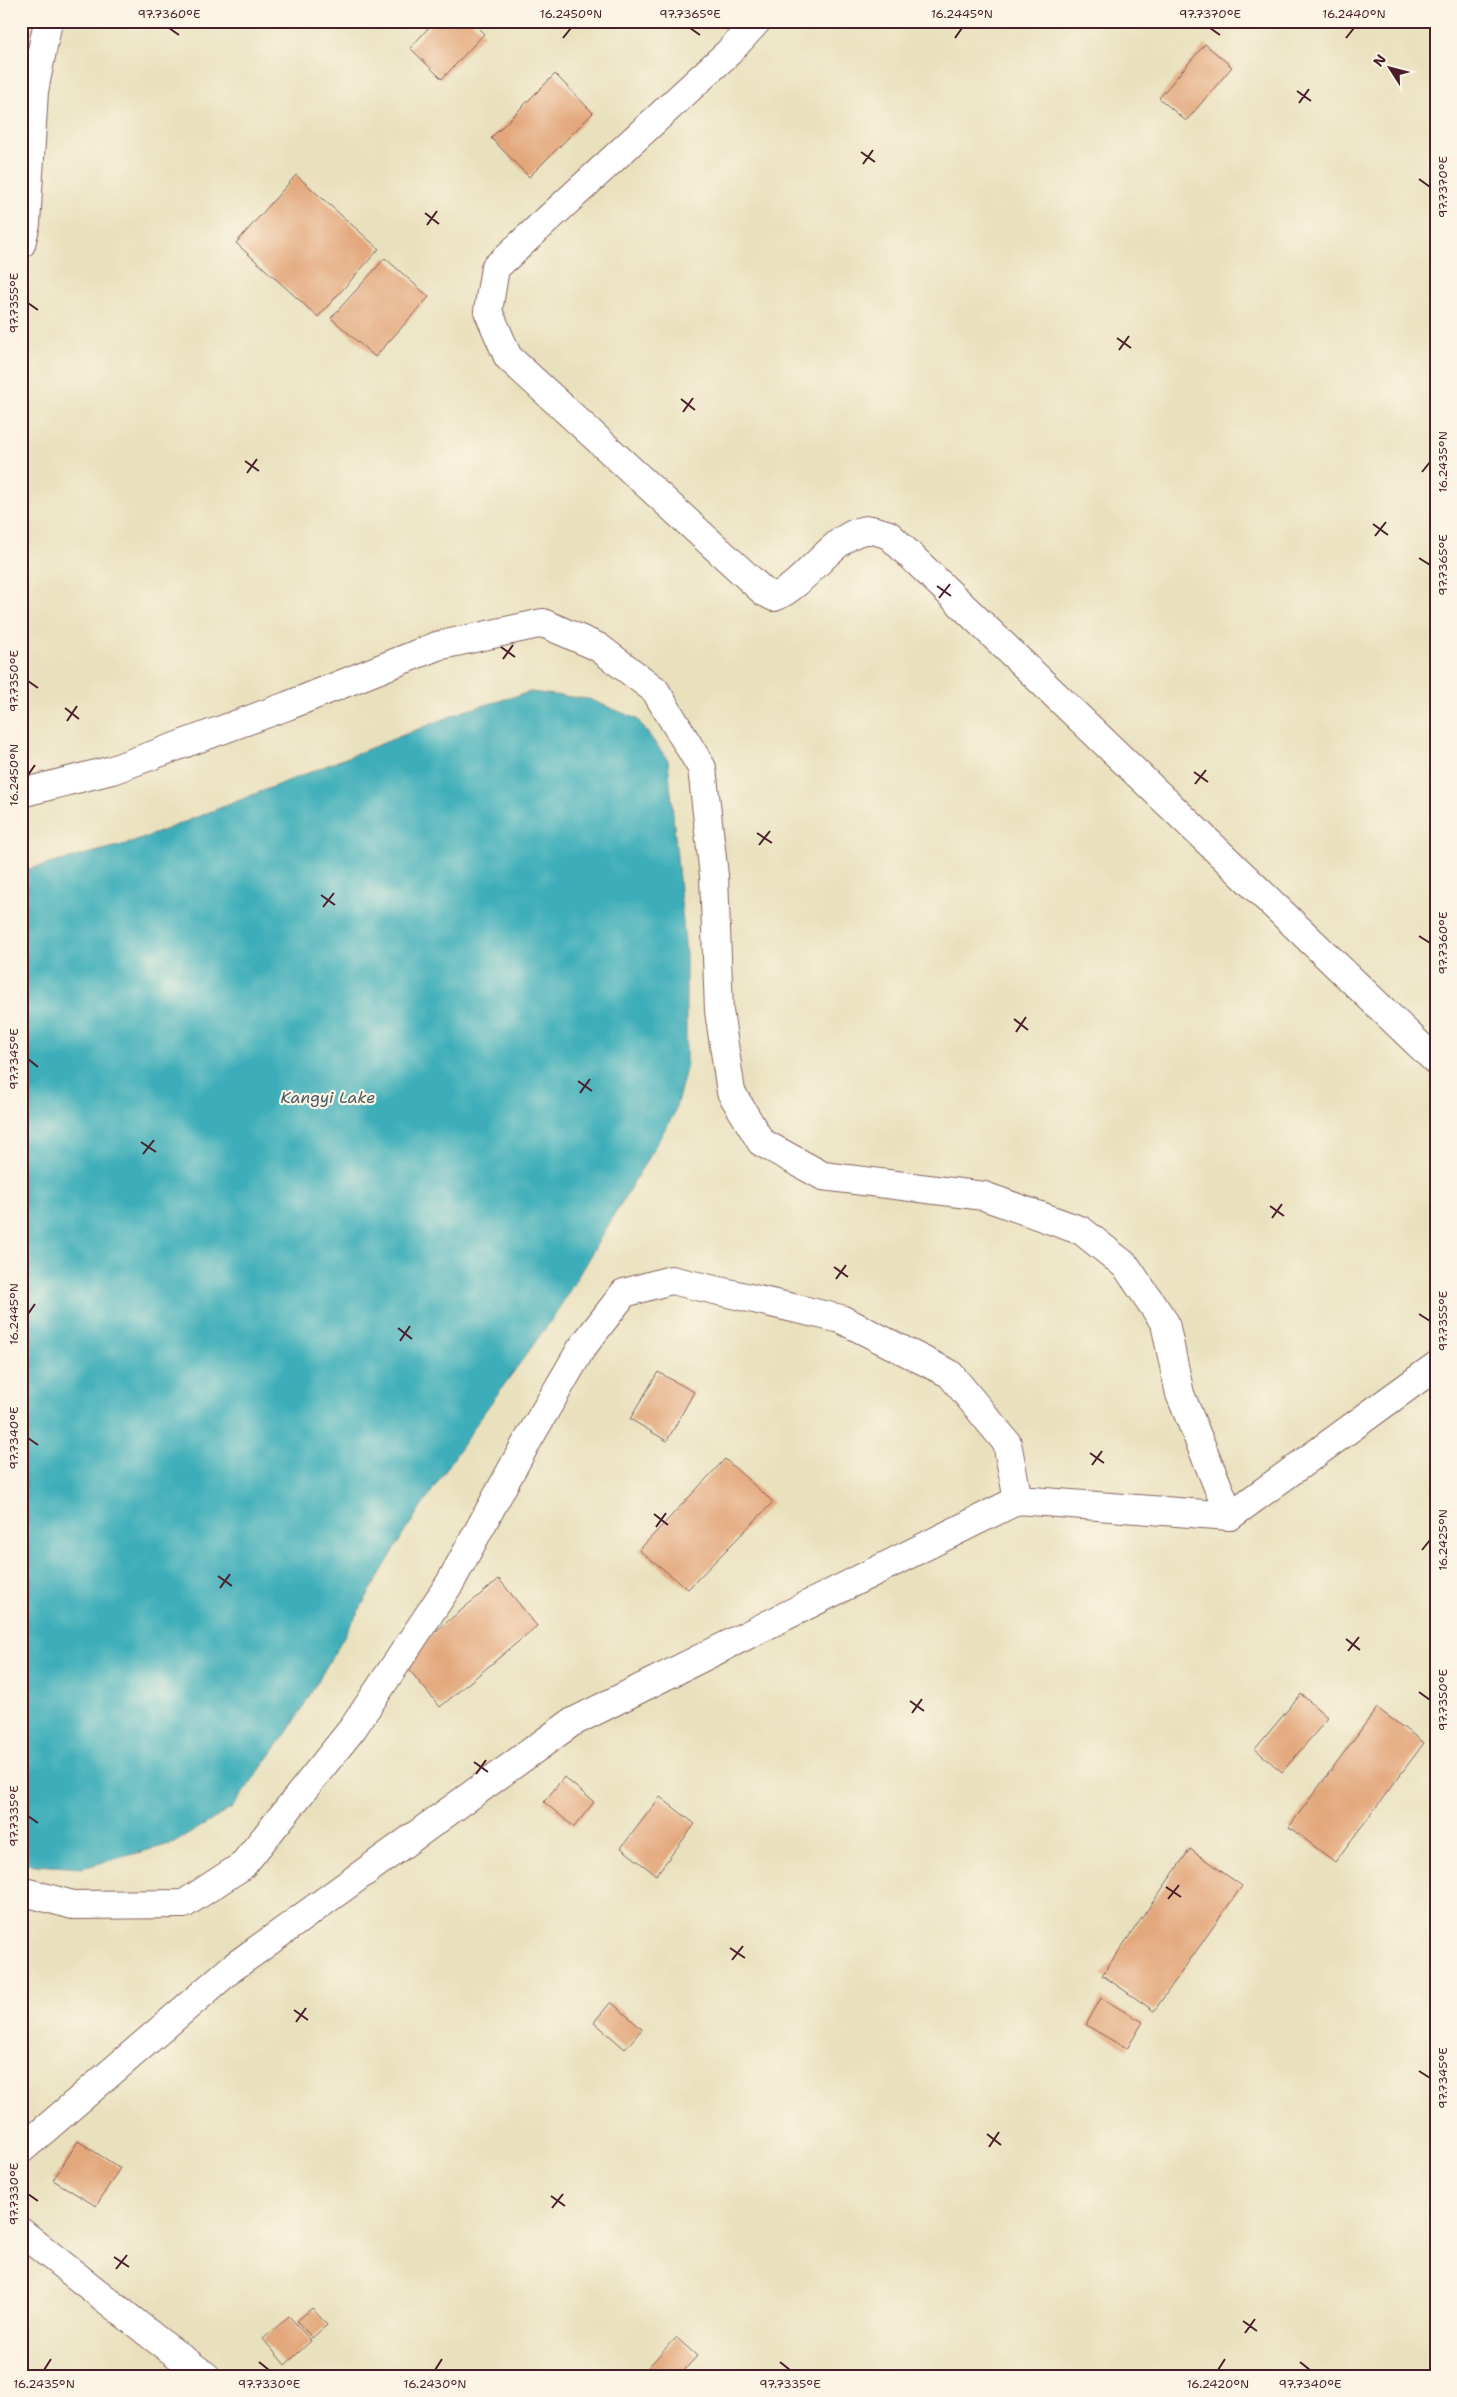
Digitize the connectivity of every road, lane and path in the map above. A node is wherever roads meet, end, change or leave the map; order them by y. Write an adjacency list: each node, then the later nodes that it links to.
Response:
1 (48, 21): 3 (street)
2 (757, 21): 5 (street)
3 (21, 244)
4 (21, 793): 8 (street)
5 (1436, 1061)
6 (1436, 1366): 8 (street)
7 (1018, 1500): 8 (street); 9 (street); 10 (street)
8 (1230, 1516)
9 (21, 1891)
10 (21, 2150)
11 (21, 2232): 12 (street)
12 (206, 2376)

